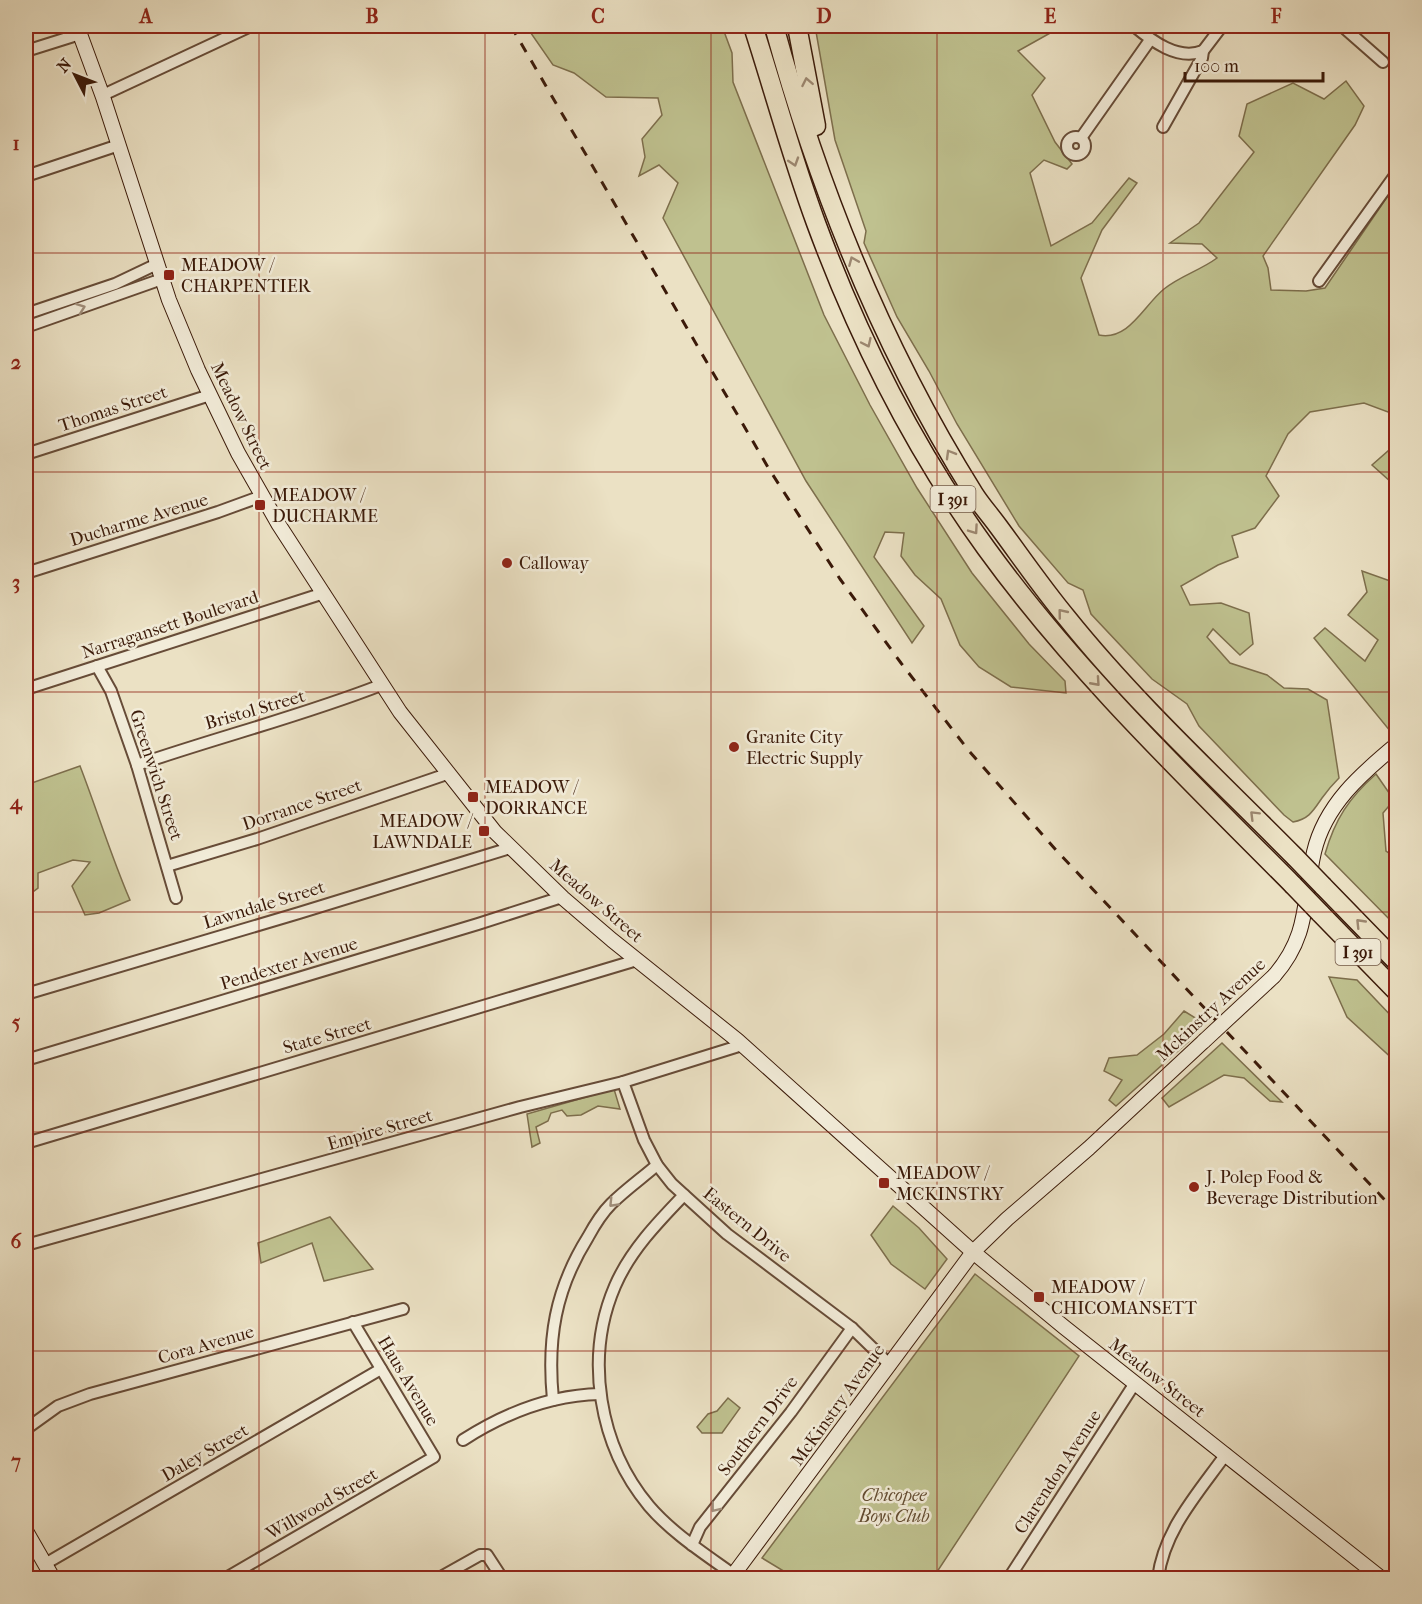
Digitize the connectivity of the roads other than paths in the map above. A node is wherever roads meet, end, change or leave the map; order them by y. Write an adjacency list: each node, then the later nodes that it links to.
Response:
1 (251, 26): 14 (street)
2 (742, 26): 16 (highway)
3 (753, 26): 16 (highway, I 391)
4 (774, 26): 21 (highway, I 391)
5 (797, 26): 21 (highway, one-way to 5)
6 (1134, 26): 10 (street)
7 (1222, 26): 12 (street)
8 (1342, 26): 13 (street)
9 (79, 30): 11 (street); 14 (main road, Meadow Street)
10 (1150, 40): 12 (street); 17 (street)
11 (26, 51)
12 (1203, 51): 15 (street)
13 (1383, 62)
14 (103, 95): 18 (main road, Meadow Street)
15 (1163, 127)
16 (784, 131): 46 (highway, I 391, one-way to 46, bridge)
17 (1081, 138)
18 (119, 145): 20 (street); 22 (main road, Meadow Street)
19 (1396, 174): 24 (street)
20 (26, 176)
21 (830, 201): 45 (highway, I 391, one-way to 21, bridge)
22 (157, 264): 23 (main road, Meadow Street); 25 (street)
23 (162, 279): 27 (street, one-way to 23); 29 (main road, Meadow Street)
24 (1318, 281)
25 (50, 306): 26 (street); 27 (street)
26 (26, 314)
27 (54, 318): 28 (street)
28 (26, 327)
29 (210, 395): 30 (street, Thomas Street); 31 (main road, Meadow Street)
30 (26, 454)
31 (262, 496): 32 (street, Ducharme Avenue); 33 (main road, Meadow Street)
32 (26, 573)
33 (324, 593): 34 (street, Narragansett Boulevard); 35 (main road, Meadow Street)
34 (97, 666): 36 (street, Narragansett Boulevard); 38 (street, Greenwich Street)
35 (381, 685): 38 (street, Bristol Street); 39 (main road, Meadow Street)
36 (26, 689)
37 (1396, 745): 55 (main road, Mckinstry Avenue, bridge)
38 (136, 765): 41 (street, Greenwich Street)
39 (447, 774): 40 (main road, Meadow Street); 41 (street, Dorrance Street)
40 (510, 848): 42 (main road, Meadow Street); 47 (street, Lawndale Street)
41 (167, 866): 43 (street, Greenwich Street)
42 (562, 897): 44 (main road, Meadow Street); 49 (street, Pendexter Avenue)
43 (176, 898)
44 (637, 960): 48 (main road, Meadow Street); 51 (street, State Street)
45 (1396, 961)
46 (1396, 991)
47 (26, 994)
48 (742, 1045): 50 (street, Empire Street); 55 (main road, Meadow Street)
49 (26, 1060)
50 (623, 1082): 52 (street, Eastern Drive); 54 (street, Empire Street)
51 (26, 1143)
52 (657, 1165): 53 (street, Eastern Drive); 63 (street, one-way to 63)
53 (684, 1195): 58 (street, Eastern Drive); 62 (street)
54 (26, 1245)
55 (973, 1252): 59 (main road, McKinstry Avenue); 61 (main road, Meadow Street)
56 (403, 1309): 57 (street, Cora Avenue)
57 (353, 1322): 60 (street, Haus Avenue); 64 (street, Cora Avenue)
58 (852, 1328): 59 (street, Eastern Drive); 69 (street, Southern Drive, one-way to 69)
59 (890, 1365): 71 (main road, McKinstry Avenue)
60 (381, 1369): 67 (street, Haus Avenue); 70 (street, Daley Street)
61 (1136, 1383): 66 (main road, Meadow Street); 76 (street, Clarendon Avenue)
62 (600, 1394): 63 (street); 69 (street)
63 (553, 1400): 65 (street)
64 (26, 1429)
65 (464, 1440)
66 (1226, 1454): 77 (street); 78 (main road, Meadow Street)
67 (434, 1457): 73 (street, Willwood Street)
68 (26, 1531): 70 (main road)
69 (692, 1545): 71 (street)
70 (45, 1564): 72 (main road)
71 (733, 1577)
72 (53, 1578)
73 (226, 1578)
74 (438, 1578): 75 (street)
75 (502, 1578)
76 (1009, 1578)
77 (1158, 1578)
78 (1381, 1578)

